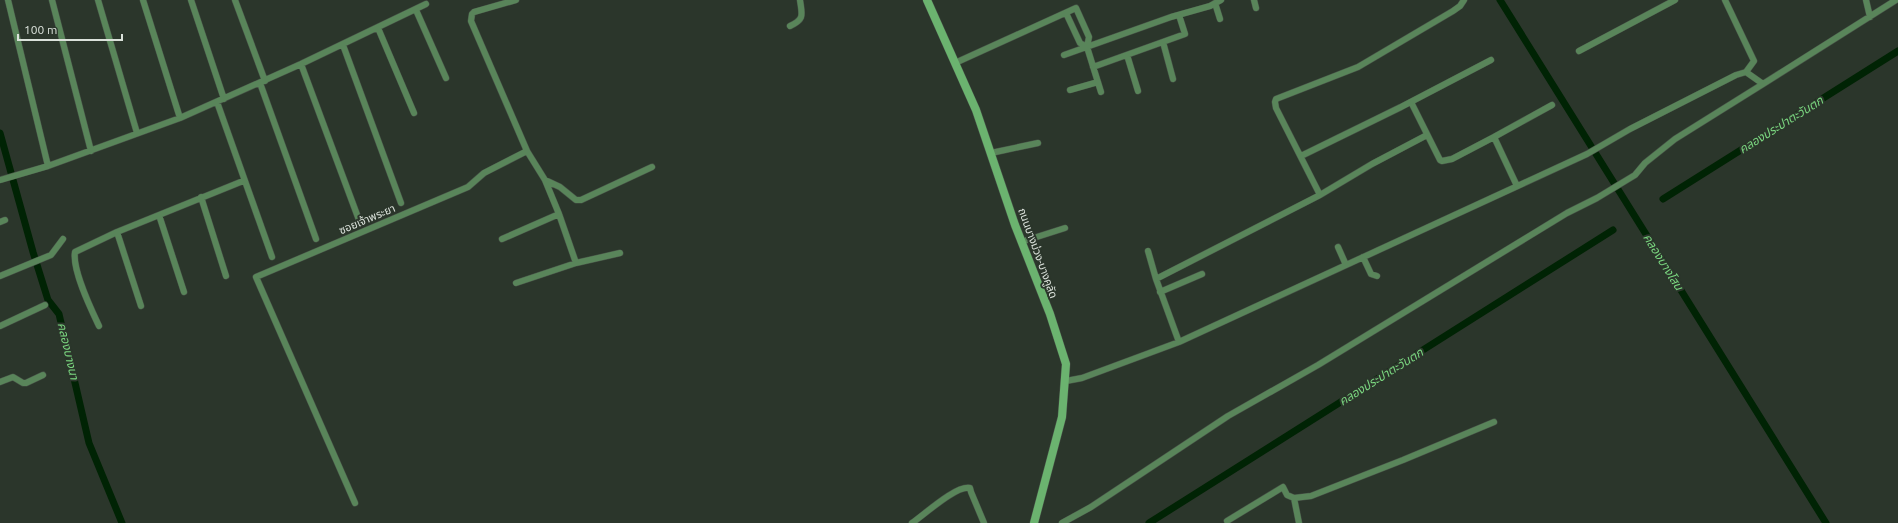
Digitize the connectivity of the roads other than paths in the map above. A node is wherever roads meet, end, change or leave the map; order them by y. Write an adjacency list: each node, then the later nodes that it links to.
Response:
1 (8, 0): 59 (street)
2 (52, 0): 55 (street)
3 (98, 0): 51 (street)
4 (143, 0): 50 (street)
5 (191, 0): 45 (street)
6 (236, 0): 39 (street)
7 (516, 0): 56 (street)
8 (800, 0): 24 (street)
9 (927, 0): 34 (street, ถนนบางม่วง-บางคูลัด)
10 (1254, 0): 18 (street)
11 (1464, 0): 58 (street)
12 (1675, 0): 29 (street)
13 (1725, 0): 36 (street)
14 (1866, 0): 22 (street)
15 (1896, 0): 22 (street)
16 (1218, 2): 21 (street); 23 (street)
17 (426, 4): 19 (street)
18 (1256, 8)
19 (416, 10): 25 (street); 37 (street)
20 (1066, 13): 28 (street); 28 (street); 34 (street)
21 (1179, 15): 26 (street); 28 (street)
22 (1870, 17): 41 (street)
23 (1220, 19)
24 (790, 26)
25 (378, 28): 27 (street); 49 (street)
26 (1162, 42): 31 (street); 38 (street)
27 (343, 45): 33 (street); 67 (street)
28 (1087, 47): 30 (street); 35 (street)
29 (1579, 51)
30 (1064, 55)
31 (1127, 55): 35 (street); 43 (street)
32 (1491, 60): 47 (street)
33 (301, 64): 39 (street); 70 (street)
34 (955, 64): 57 (street, ถนนบางม่วง-บางคูลัด)
35 (1094, 67): 40 (street)
36 (1746, 72): 41 (street); 64 (street)
37 (446, 78)
38 (1173, 79)
39 (263, 82): 45 (street); 74 (street)
40 (1098, 82): 42 (street); 44 (street)
41 (1763, 84): 107 (street)
42 (1070, 90)
43 (1138, 91)
44 (1101, 92)
45 (224, 99): 46 (street)
46 (217, 102): 50 (street); 63 (street)
47 (1411, 102): 52 (street); 58 (street)
48 (1552, 104): 53 (street)
49 (414, 113)
50 (180, 118): 51 (street)
51 (137, 133): 55 (street)
52 (1427, 135): 53 (street); 65 (street)
53 (1494, 137): 64 (street)
54 (1038, 143): 57 (street)
55 (91, 150): 59 (street)
56 (527, 151): 62 (street); 102 (street, ซอยเจ้าพระยา)
57 (991, 153): 76 (street, ถนนบางม่วง-บางคูลัด)
58 (1301, 156): 65 (street)
59 (48, 166): 61 (street)
60 (652, 167): 62 (street)
61 (0, 180)
62 (545, 180): 68 (street)
63 (243, 181): 66 (street); 80 (street)
64 (1517, 186): 81 (street)
65 (1320, 195): 88 (street)
66 (201, 197): 69 (street); 86 (street)
67 (401, 203)
68 (559, 214): 75 (street); 82 (street)
69 (159, 215): 72 (street); 90 (street)
70 (360, 220)
71 (1065, 228): 76 (street)
72 (117, 232): 93 (street); 95 (street)
73 (63, 239): 85 (street)
74 (316, 239)
75 (502, 239)
76 (1021, 242): 98 (street, ถนนบางม่วง-บางคูลัด)
77 (1338, 247): 83 (street)
78 (1148, 251): 88 (street)
79 (620, 253): 82 (street)
80 (272, 257)
81 (1363, 257): 83 (street); 87 (street)
82 (576, 263): 89 (street)
83 (1346, 265): 96 (street)
84 (1202, 274): 91 (street)
85 (0, 276)
86 (226, 276)
87 (1377, 276)
88 (1156, 279): 91 (street)
89 (516, 283)
90 (184, 292)
91 (1160, 292): 96 (street)
92 (45, 305): 94 (street)
93 (141, 306)
94 (0, 326)
95 (98, 326)
96 (1179, 342): 98 (street)
97 (43, 375): 99 (street)
98 (1066, 381): 106 (street, ถนนบางม่วง-บางคูลัด)
99 (0, 382)
100 (1494, 422): 101 (street)
101 (1294, 498): 103 (street); 108 (street)
102 (355, 503)
103 (1227, 522)
104 (912, 523): 105 (street)
105 (984, 523)
106 (1034, 523)
107 (1062, 523)
108 (1299, 523)

